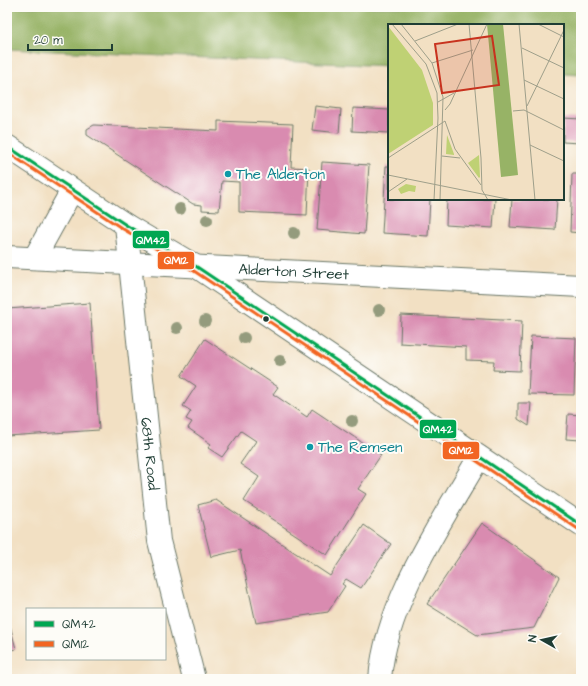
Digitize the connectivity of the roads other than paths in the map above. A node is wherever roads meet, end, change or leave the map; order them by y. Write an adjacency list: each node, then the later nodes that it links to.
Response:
1 (7, 146): 2 (street)
2 (72, 190): 3 (street); 5 (street)
3 (126, 225): 6 (street, 68th Road); 7 (street)
4 (7, 257): 5 (street, Alderton Street)
5 (35, 257): 6 (street, Alderton Street)
6 (130, 263): 7 (street, Alderton Street); 11 (street, 68th Road)
7 (197, 267): 8 (street, Alderton Street); 9 (street)
8 (581, 286)
9 (479, 457): 10 (street); 12 (street)
10 (581, 525)
11 (194, 679)
12 (380, 679)

